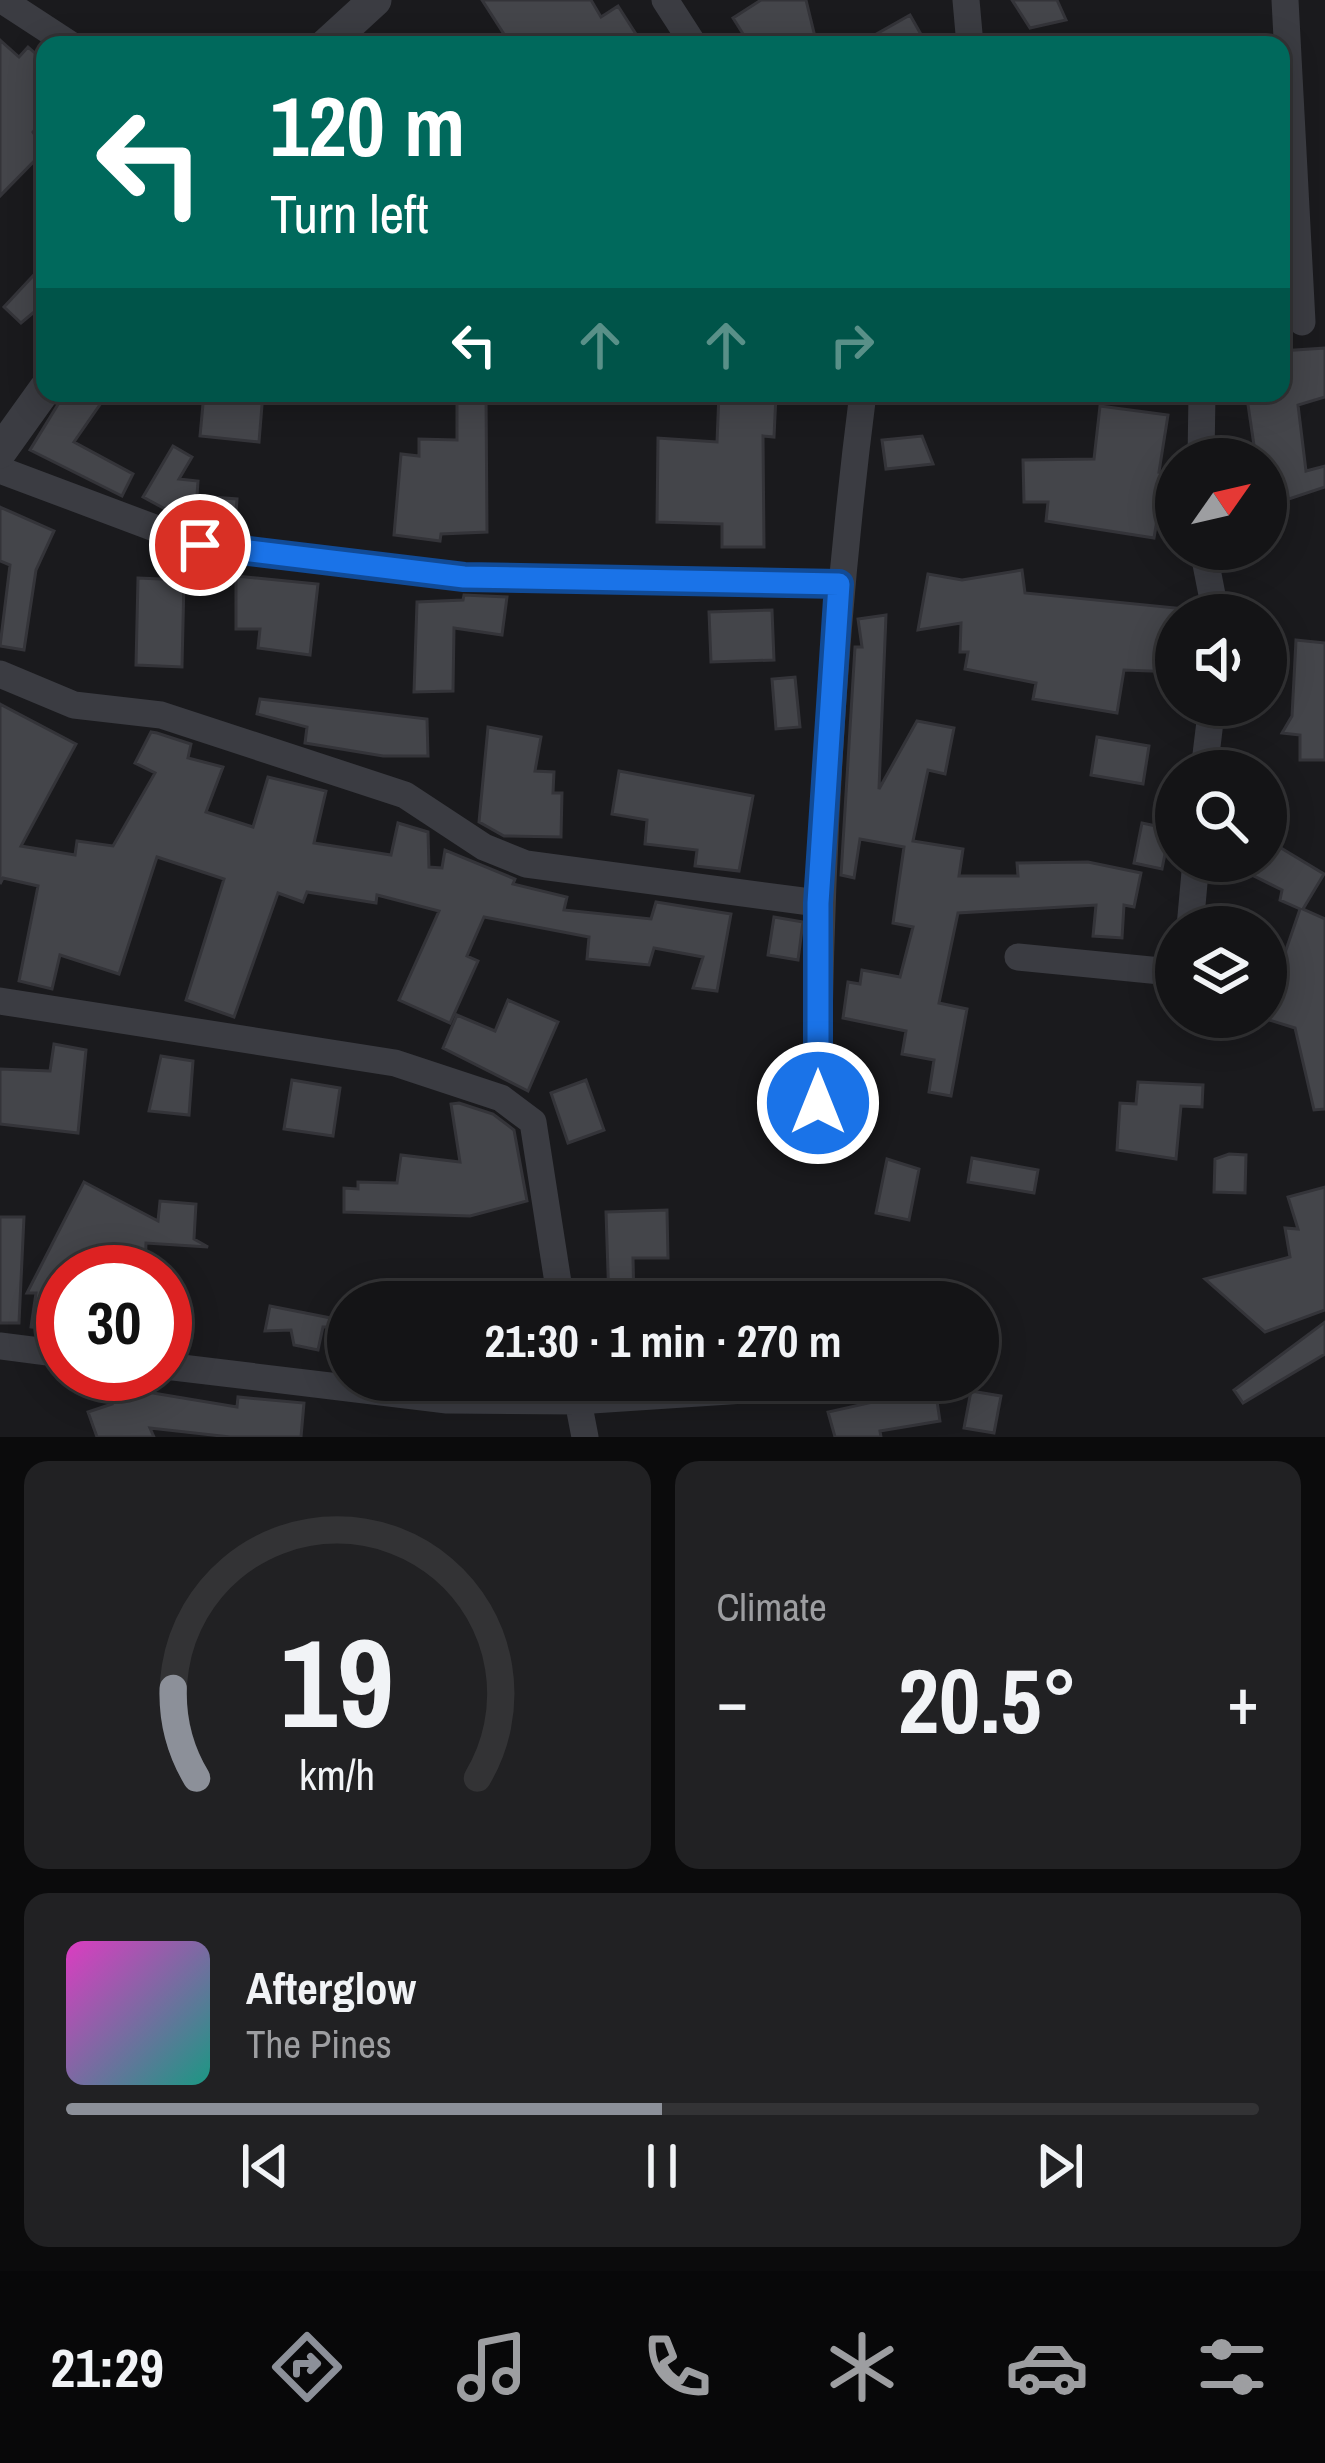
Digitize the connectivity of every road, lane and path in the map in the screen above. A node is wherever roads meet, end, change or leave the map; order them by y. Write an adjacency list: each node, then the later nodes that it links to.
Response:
1 (2, 0): 6 (street)
2 (375, 0): 7 (street)
3 (665, 0): 8 (street)
4 (966, 0): 9 (street)
5 (1285, 0): 10 (street)
6 (56, 36)
7 (336, 36)
8 (688, 36)
9 (969, 36)
10 (1287, 36)
11 (1290, 90): 12 (street)
12 (1303, 323)
13 (36, 402): 17 (street)
14 (862, 402): 18 (street)
15 (1202, 402): 16 (street)
16 (1201, 438)
17 (2, 450): 18 (street)
18 (839, 584): 20 (street)
19 (0, 674): 20 (street)
20 (818, 903): 24 (street)
21 (1018, 957): 22 (street)
22 (1155, 970)
23 (0, 1001): 25 (street)
24 (818, 1144)
25 (558, 1281)
26 (0, 1346): 27 (street)
27 (36, 1351)
28 (192, 1369): 29 (street)
29 (327, 1386)
30 (577, 1401): 31 (street)
31 (585, 1437)

